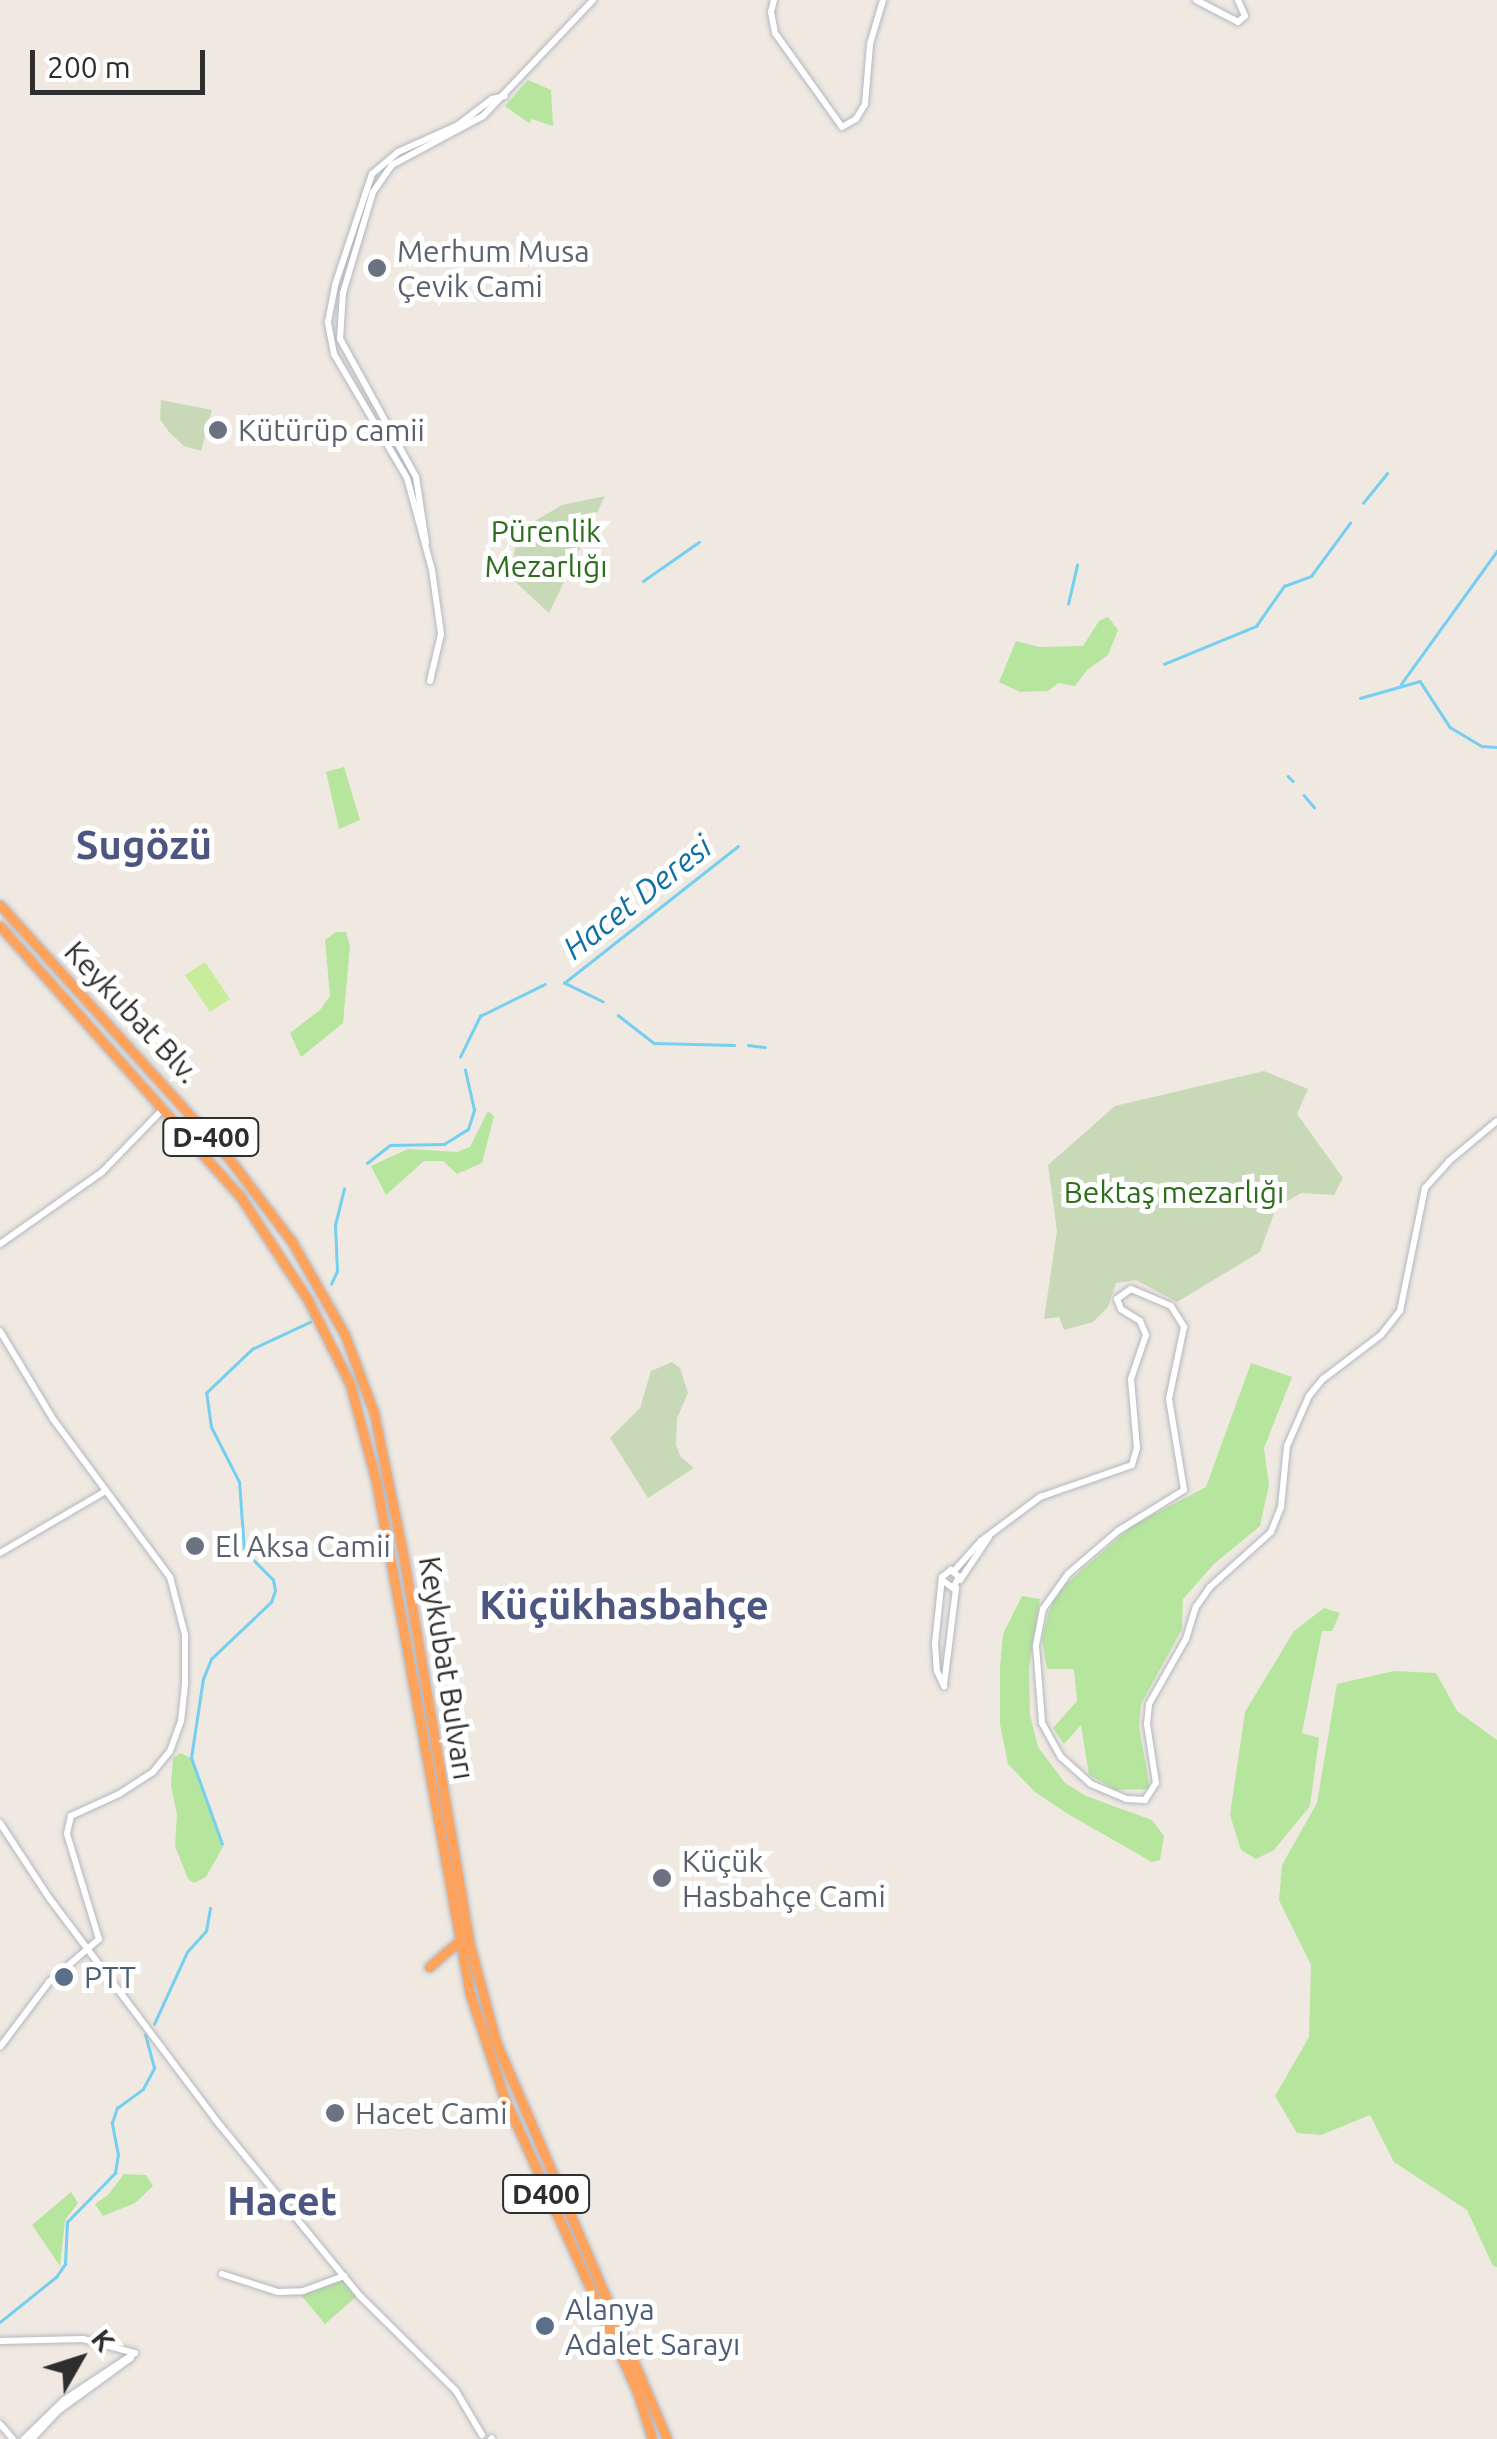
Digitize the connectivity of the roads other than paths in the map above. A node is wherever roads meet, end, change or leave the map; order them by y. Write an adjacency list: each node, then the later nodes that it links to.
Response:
1 (593, 0): 6 (street)
2 (774, 0): 3 (street)
3 (883, 0)
4 (1196, 0): 5 (street)
5 (1238, 0)
6 (430, 681)
7 (0, 905): 13 (highway, Keykubat Blv. / D-400)
8 (0, 926): 9 (highway, Keykubat Blv. / D-400)
9 (165, 1107): 11 (street); 14 (highway, Keykubat Blv. / D-400)
10 (1497, 1121): 16 (street)
11 (0, 1244)
12 (0, 1331): 15 (street)
13 (374, 1413): 22 (highway, Keykubat Bulvarı / D-400)
14 (363, 1431): 22 (highway, Keykubat Bulvarı / D-400)
15 (104, 1492): 17 (street); 23 (street)
16 (990, 1536): 18 (street); 20 (street)
17 (0, 1554)
18 (954, 1571): 19 (street); 20 (street)
19 (942, 1580): 20 (street); 20 (street)
20 (958, 1584)
21 (0, 1823): 23 (street)
22 (462, 1938): 24 (highway); 37 (highway, Keykubat Bulvarı / D400); 38 (highway, Keykubat Bulvarı / D-400)
23 (87, 1947): 25 (street); 27 (street)
24 (430, 1968)
25 (0, 2047)
26 (222, 2274): 27 (street)
27 (344, 2276): 33 (street)
28 (0, 2341): 29 (street)
29 (118, 2348): 30 (street); 31 (street)
30 (135, 2353): 31 (street); 36 (street)
31 (120, 2360): 35 (street)
32 (0, 2424): 34 (street)
33 (482, 2435)
34 (13, 2439)
35 (24, 2439)
36 (32, 2439)
37 (654, 2439)
38 (670, 2439)

